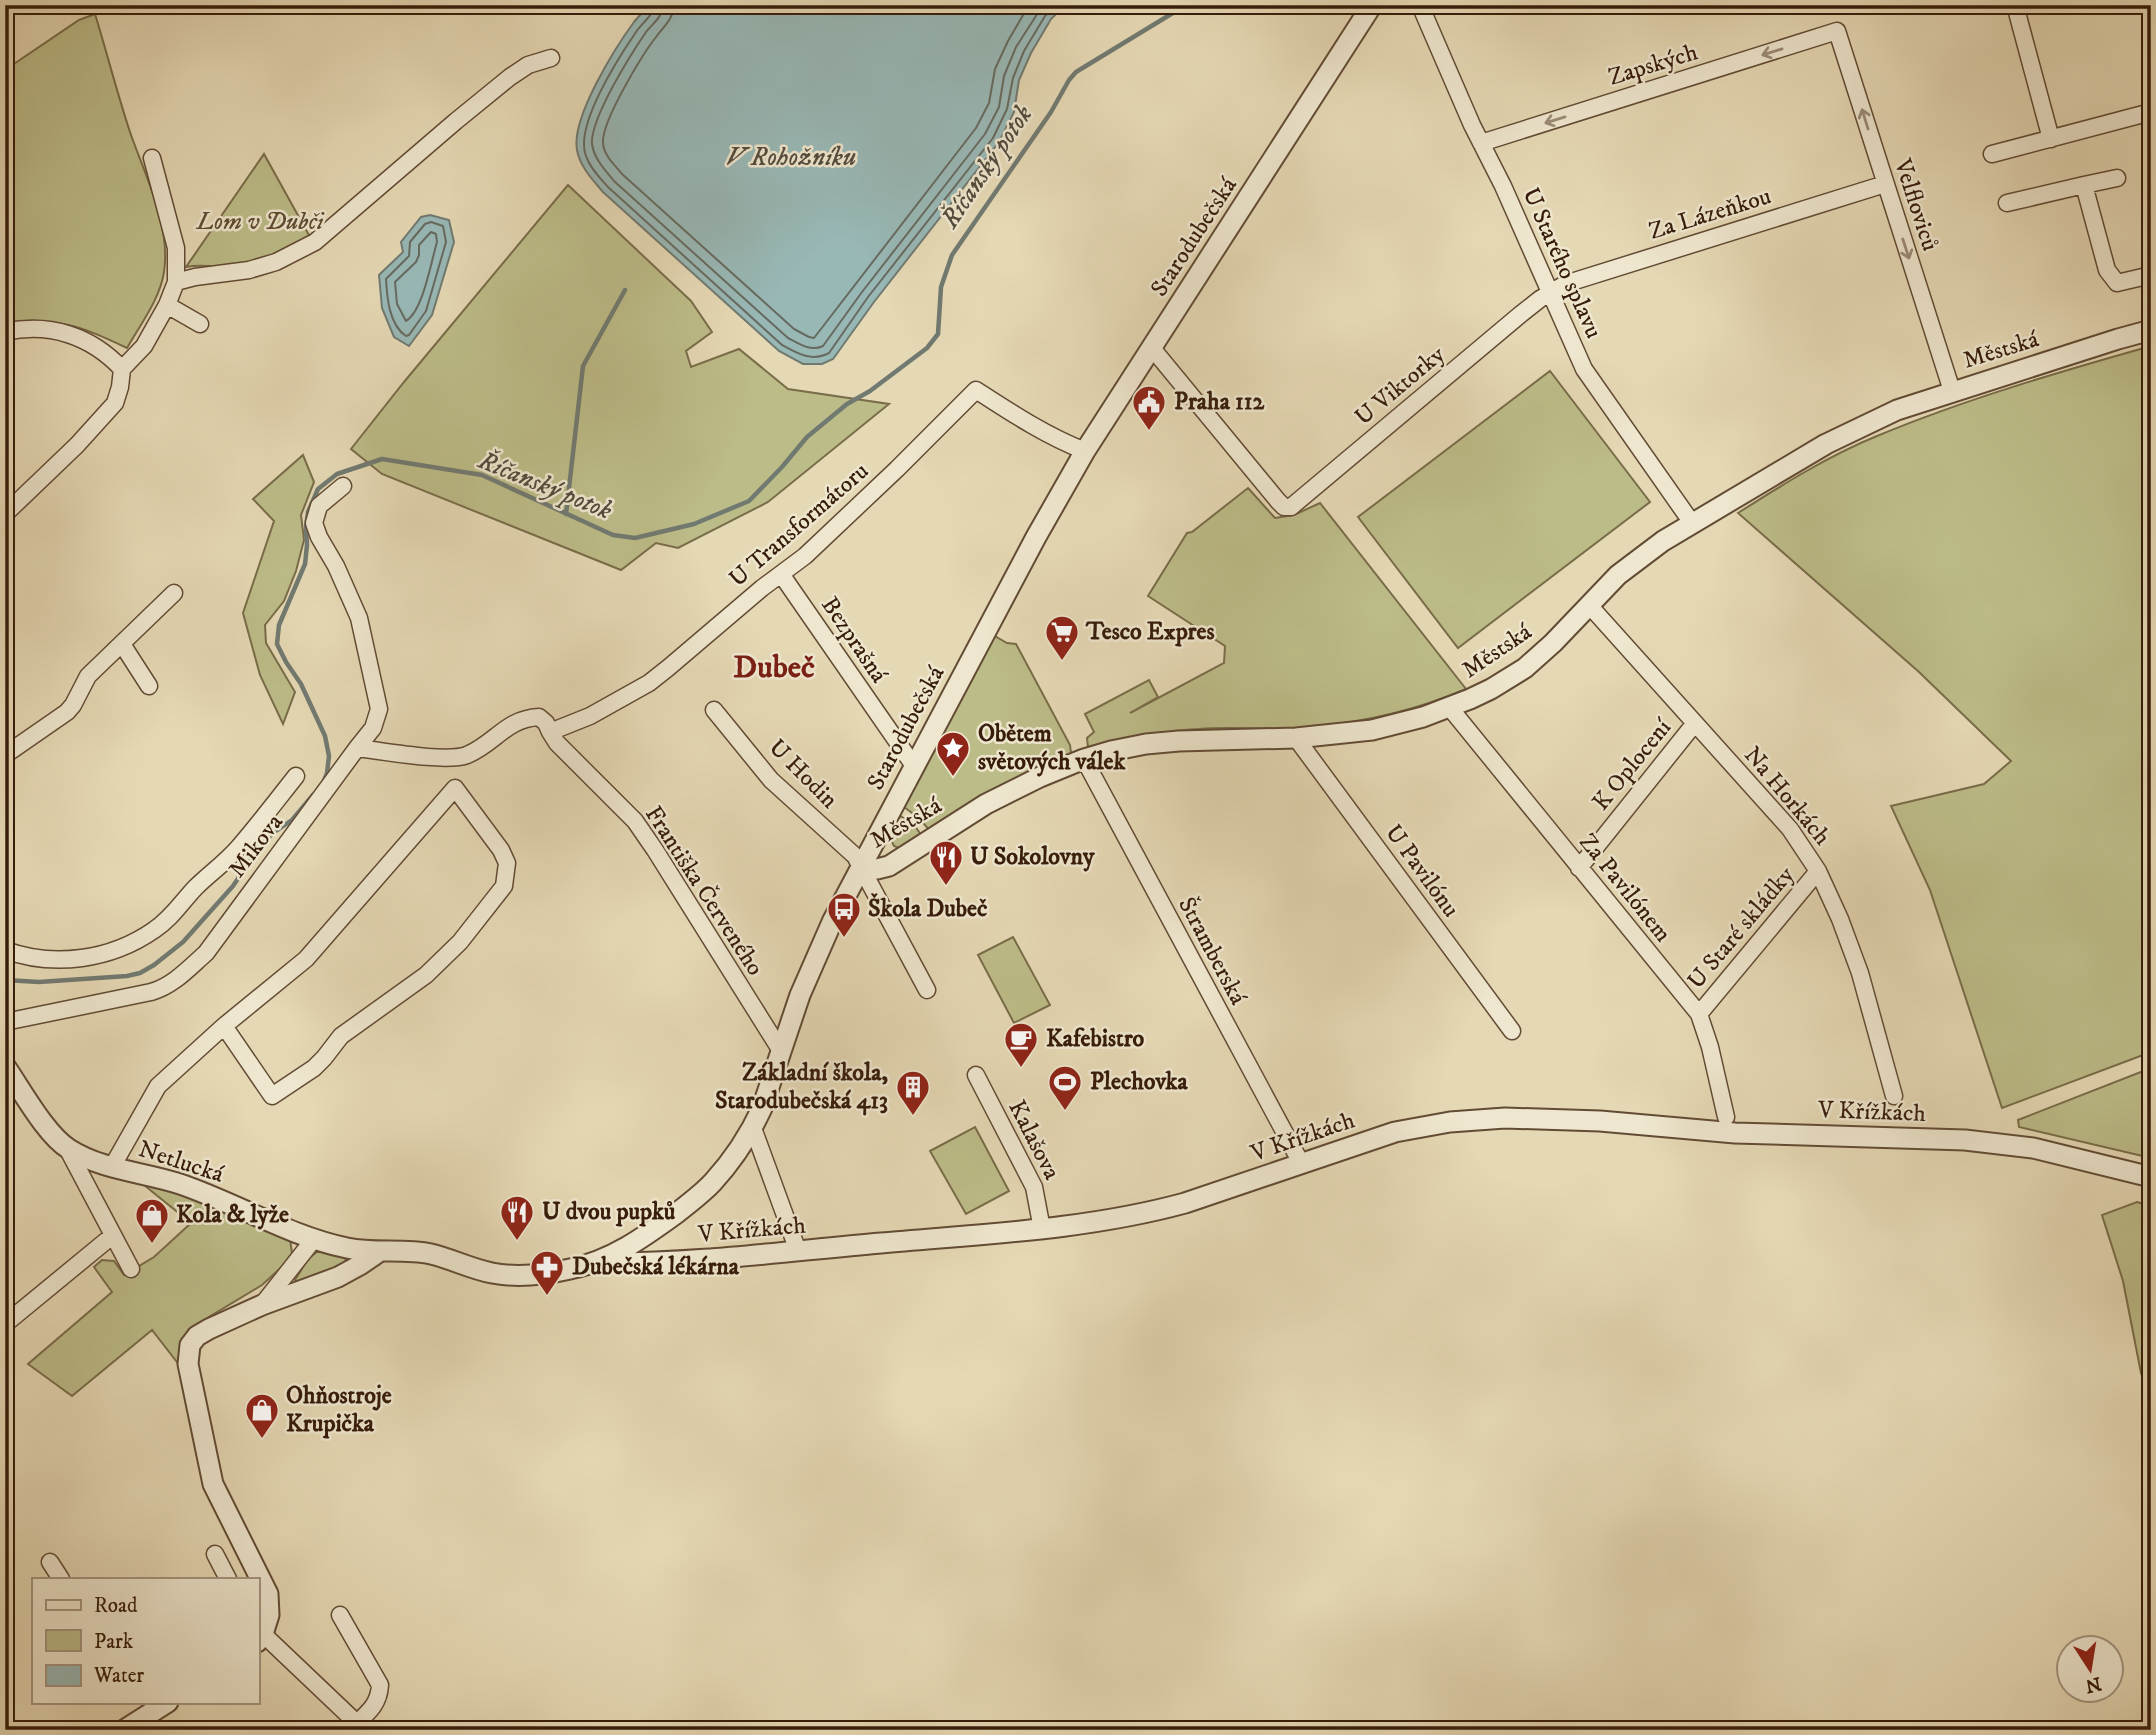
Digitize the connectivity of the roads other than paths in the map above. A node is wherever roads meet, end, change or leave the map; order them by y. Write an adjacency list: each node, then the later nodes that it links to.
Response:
1 (1372, 5): 22 (street, Starodubečská)
2 (1420, 5): 8 (street, U Starého splavu)
3 (2015, 5): 7 (street)
4 (1838, 31): 8 (street, Zapských, one-way to 8); 12 (street, Velfloviců, one-way to 4)
5 (551, 58): 16 (street)
6 (2151, 113): 7 (street)
7 (2051, 139): 9 (street)
8 (1481, 143): 17 (street, U Starého splavu)
9 (1992, 154)
10 (152, 158): 16 (street)
11 (2117, 178): 13 (street)
12 (1885, 184): 17 (street, Za Lázeňkou); 24 (street, Velfloviců, one-way to 24)
13 (2084, 186): 14 (street); 15 (street)
14 (2007, 203)
15 (2151, 275)
16 (176, 282): 18 (street)
17 (1550, 292): 22 (street, U Viktorky); 28 (street, U Starého splavu)
18 (167, 305): 19 (street); 23 (street)
19 (200, 324)
20 (2151, 330): 24 (street, Městská)
21 (5, 332): 23 (street)
22 (1152, 348): 25 (street, Starodubečská)
23 (122, 369): 27 (street)
24 (1952, 391): 28 (street, Městská)
25 (1085, 451): 29 (street, U Transformátoru); 42 (street, Starodubečská)
26 (342, 486): 39 (street, Mikova)
27 (5, 514)
28 (1692, 523): 31 (street, Městská)
29 (781, 574): 37 (street, U Transformátoru); 42 (street, Bezprašná)
30 (174, 593): 32 (street)
31 (1589, 605): 34 (street, Městská); 36 (street, Na Horkách)
32 (122, 644): 33 (street); 40 (street)
33 (149, 686)
34 (1450, 708): 38 (street, Městská); 45 (street, Za Pavilónem)
35 (714, 709): 44 (street, U Hodin)
36 (1695, 723): 45 (street, K Oplocení); 46 (street, Na Horkách)
37 (550, 732): 39 (street); 53 (street, Františka Červeného)
38 (1296, 738): 41 (street, Městská); 52 (street, U Pavilónu)
39 (357, 748): 50 (street, Mikova)
40 (5, 755)
41 (1084, 759): 44 (street, Městská); 60 (street, Štramberská)
42 (914, 766): 44 (street, Starodubečská)
43 (296, 776): 47 (street, Mikova)
44 (861, 868): 48 (street); 53 (street, Starodubečská)
45 (1579, 868): 49 (street, Za Pavilónem)
46 (1818, 871): 49 (street, U Staré skládky); 56 (street, Na Horkách)
47 (5, 950)
48 (927, 990)
49 (1699, 1014): 57 (street, Za Pavilónem)
50 (5, 1022)
51 (224, 1026): 51 (street); 61 (street)
52 (1512, 1031)
53 (781, 1051): 58 (street, Starodubečská)
54 (5, 1066): 59 (street, Netlucká)
55 (976, 1075): 63 (street, Kalašova)
56 (1894, 1096)
57 (1726, 1116)
58 (753, 1128): 66 (street); 68 (street, Starodubečská)
59 (66, 1148): 61 (street, Netlucká); 64 (street)
60 (1301, 1163): 62 (street, V Křížkách); 63 (street, V Křížkách)
61 (112, 1167): 65 (street, Netlucká)
62 (2151, 1177)
63 (1042, 1229): 66 (street, V Křížkách)
64 (112, 1236): 69 (street); 71 (street)
65 (314, 1239): 67 (street, Netlucká); 70 (street)
66 (798, 1251): 68 (street, V Křížkách)
67 (379, 1252): 68 (street, Starodubečská); 70 (street)
68 (592, 1263)
69 (131, 1269)
70 (262, 1304): 77 (street)
71 (5, 1324)
72 (215, 1554): 75 (street)
73 (50, 1562): 74 (street)
74 (60, 1578)
75 (227, 1578)
76 (340, 1615): 79 (street)
77 (260, 1638): 79 (street)
78 (158, 1704): 80 (street)
79 (360, 1726)
80 (124, 1730)

